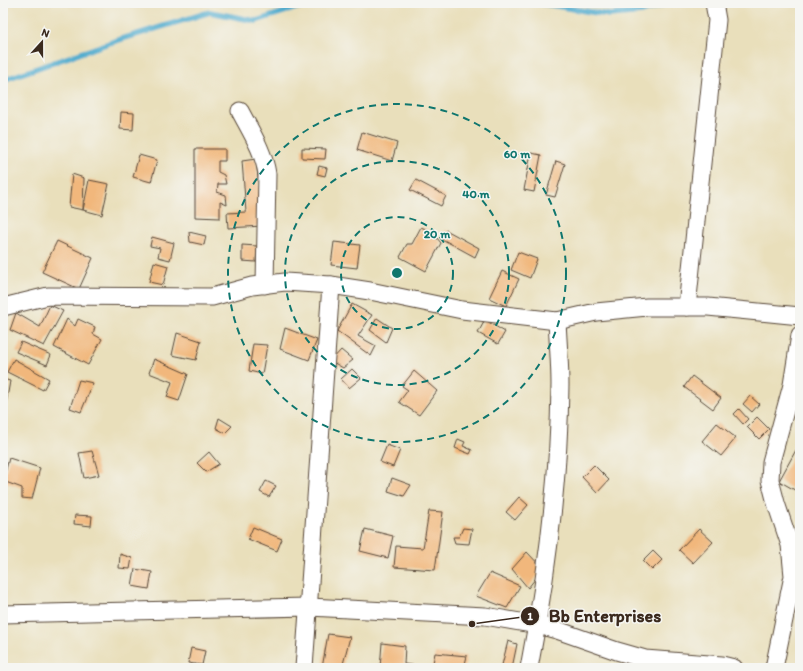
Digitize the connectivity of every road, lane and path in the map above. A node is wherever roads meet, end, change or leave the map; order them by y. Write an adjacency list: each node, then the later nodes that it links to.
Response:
1 (714, 3): 6 (street)
2 (240, 111): 3 (street)
3 (265, 285): 4 (street); 5 (street)
4 (331, 285): 8 (street); 10 (street)
5 (3, 307)
6 (687, 307): 7 (street); 8 (street)
7 (800, 316)
8 (557, 321): 12 (street)
9 (800, 335): 16 (street)
10 (309, 607): 11 (street); 12 (street); 13 (street)
11 (3, 614)
12 (538, 625): 14 (street); 15 (street)
13 (304, 668)
14 (529, 668)
15 (734, 668)
16 (774, 668)

